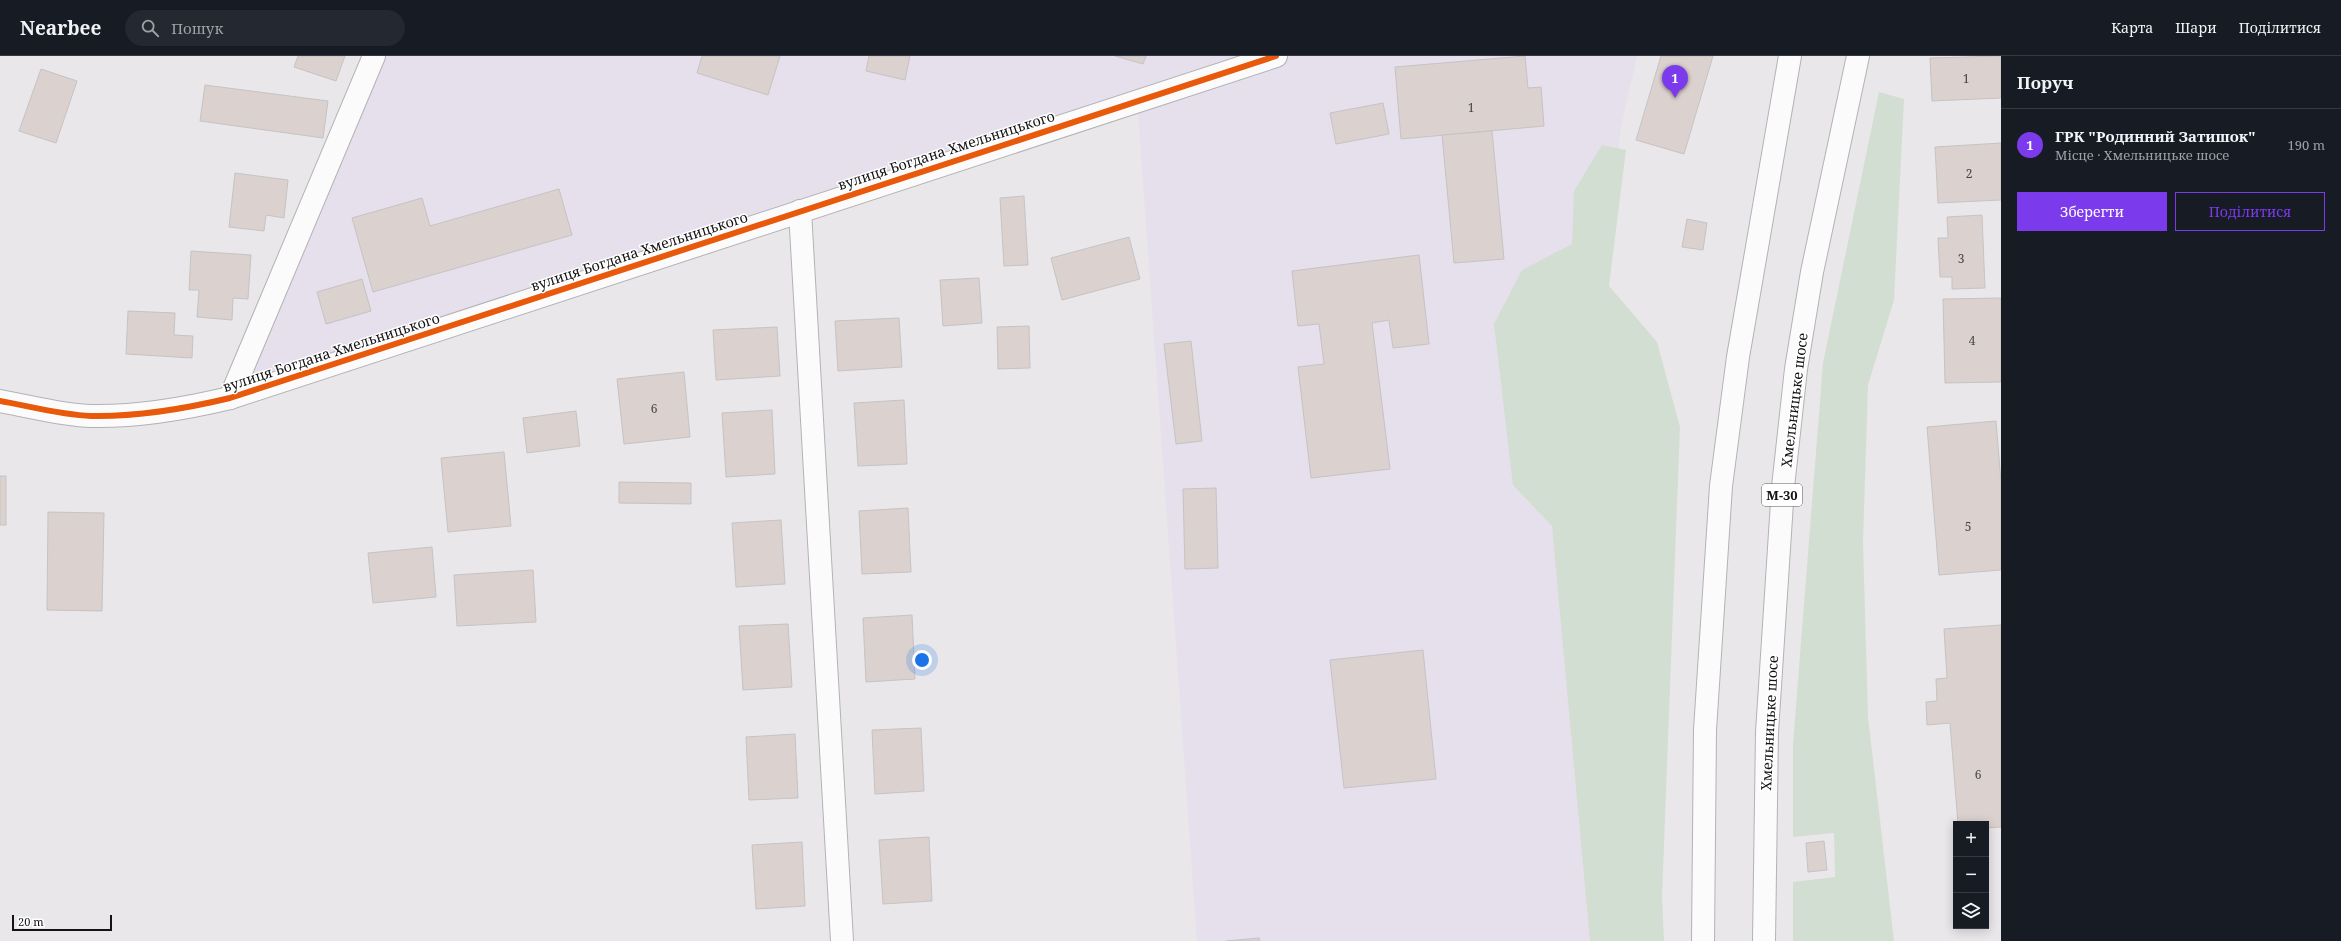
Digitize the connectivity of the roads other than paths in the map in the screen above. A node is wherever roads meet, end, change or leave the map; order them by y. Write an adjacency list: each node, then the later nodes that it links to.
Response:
1 (374, 56): 6 (main road)
2 (1276, 56): 5 (main road, вулиця Богдана Хмельницького)
3 (1790, 56): 9 (main road)
4 (1858, 56): 10 (main road, Хмельницьке шосе / М-30)
5 (800, 211): 6 (main road, вулиця Богдана Хмельницького); 8 (main road)
6 (230, 398): 7 (main road, вулиця Богдана Хмельницького)
7 (0, 401)
8 (842, 941)
9 (1702, 941)
10 (1764, 941)

